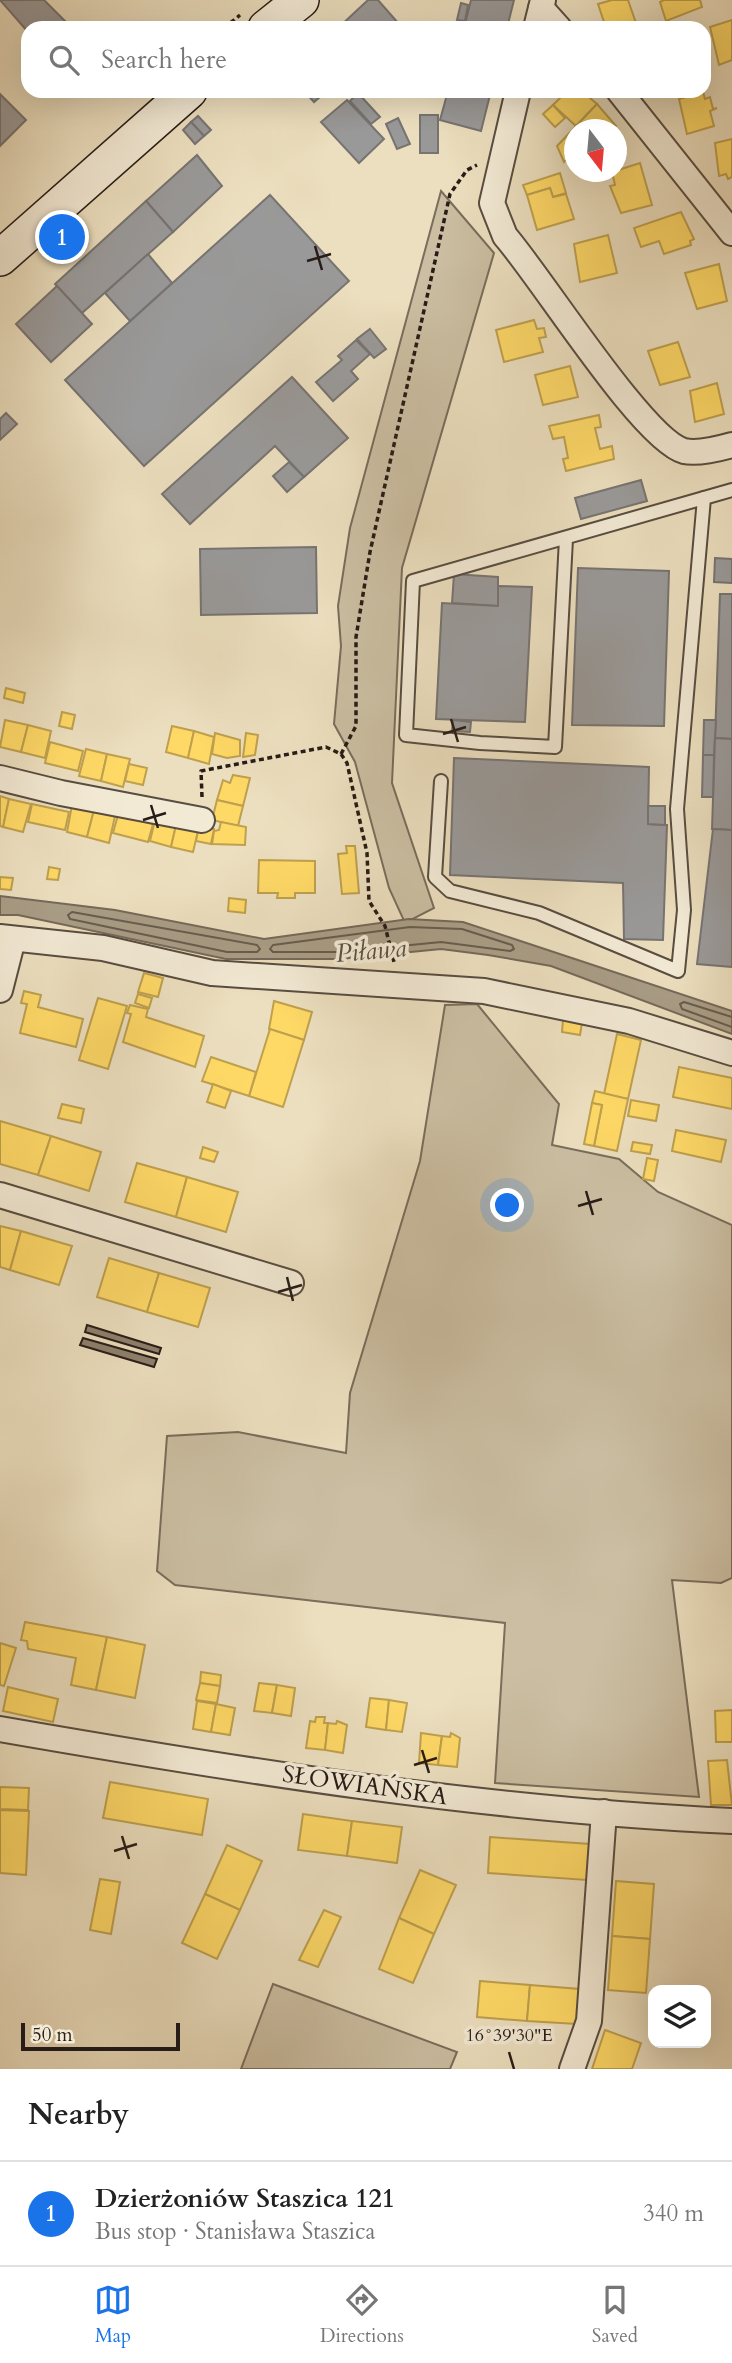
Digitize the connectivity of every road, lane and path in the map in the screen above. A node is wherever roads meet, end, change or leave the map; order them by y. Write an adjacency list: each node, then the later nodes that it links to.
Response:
1 (301, 0): 2 (main road)
2 (276, 21)
3 (181, 98): 8 (main road)
4 (516, 98): 6 (street)
5 (625, 98): 7 (street)
6 (502, 153): 9 (street); 13 (path)
7 (732, 233)
8 (0, 258)
9 (732, 445)
10 (732, 491): 11 (lane)
11 (704, 498): 12 (lane); 15 (lane)
12 (566, 539): 12 (lane)
13 (341, 754): 16 (path); 18 (path)
14 (0, 778): 16 (street)
15 (441, 781)
16 (202, 820)
17 (6, 938): 19 (street); 20 (street)
18 (392, 956)
19 (0, 990)
20 (732, 1053)
21 (0, 1195): 22 (street)
22 (291, 1283)
23 (0, 1729): 24 (street, SŁOWIAŃSKA)
24 (604, 1812): 25 (street, SŁOWIAŃSKA); 26 (street)
25 (732, 1821)
26 (572, 2069)

